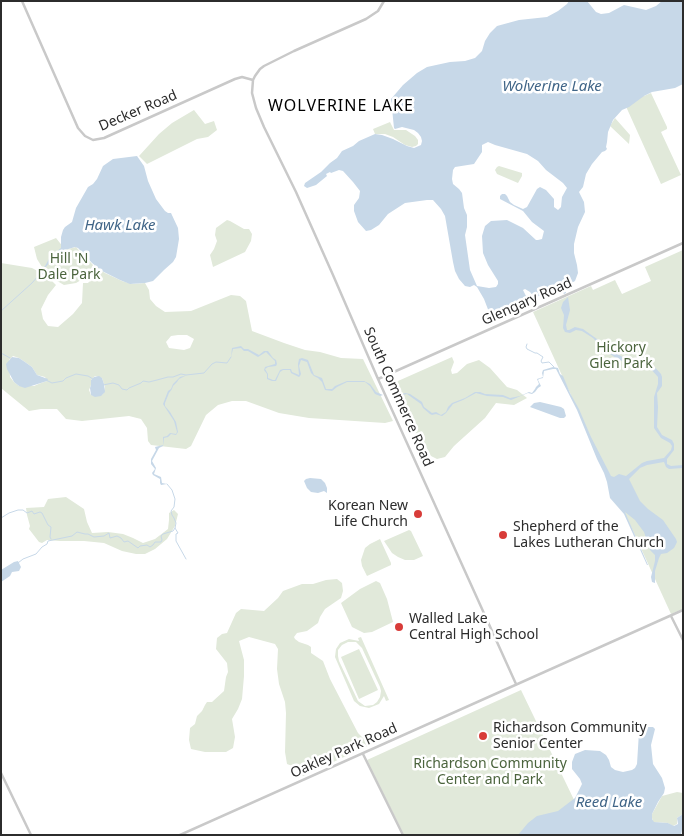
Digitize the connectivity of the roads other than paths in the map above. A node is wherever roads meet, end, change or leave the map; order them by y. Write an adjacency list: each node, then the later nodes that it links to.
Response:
1 (22, 1): 3 (street, Decker Road)
2 (384, 1): 3 (street)
3 (253, 80): 5 (street, South Commerce Road)
4 (683, 243): 5 (street, Glengary Road)
5 (378, 379): 9 (street, South Commerce Road)
6 (683, 610): 7 (street)
7 (671, 616): 8 (street); 9 (street)
8 (683, 640)
9 (516, 684): 10 (street, Oakley Park Road)
10 (363, 754): 13 (street, Oakley Park Road); 14 (street)
11 (1, 773): 12 (street)
12 (31, 835)
13 (180, 835)
14 (403, 835)

